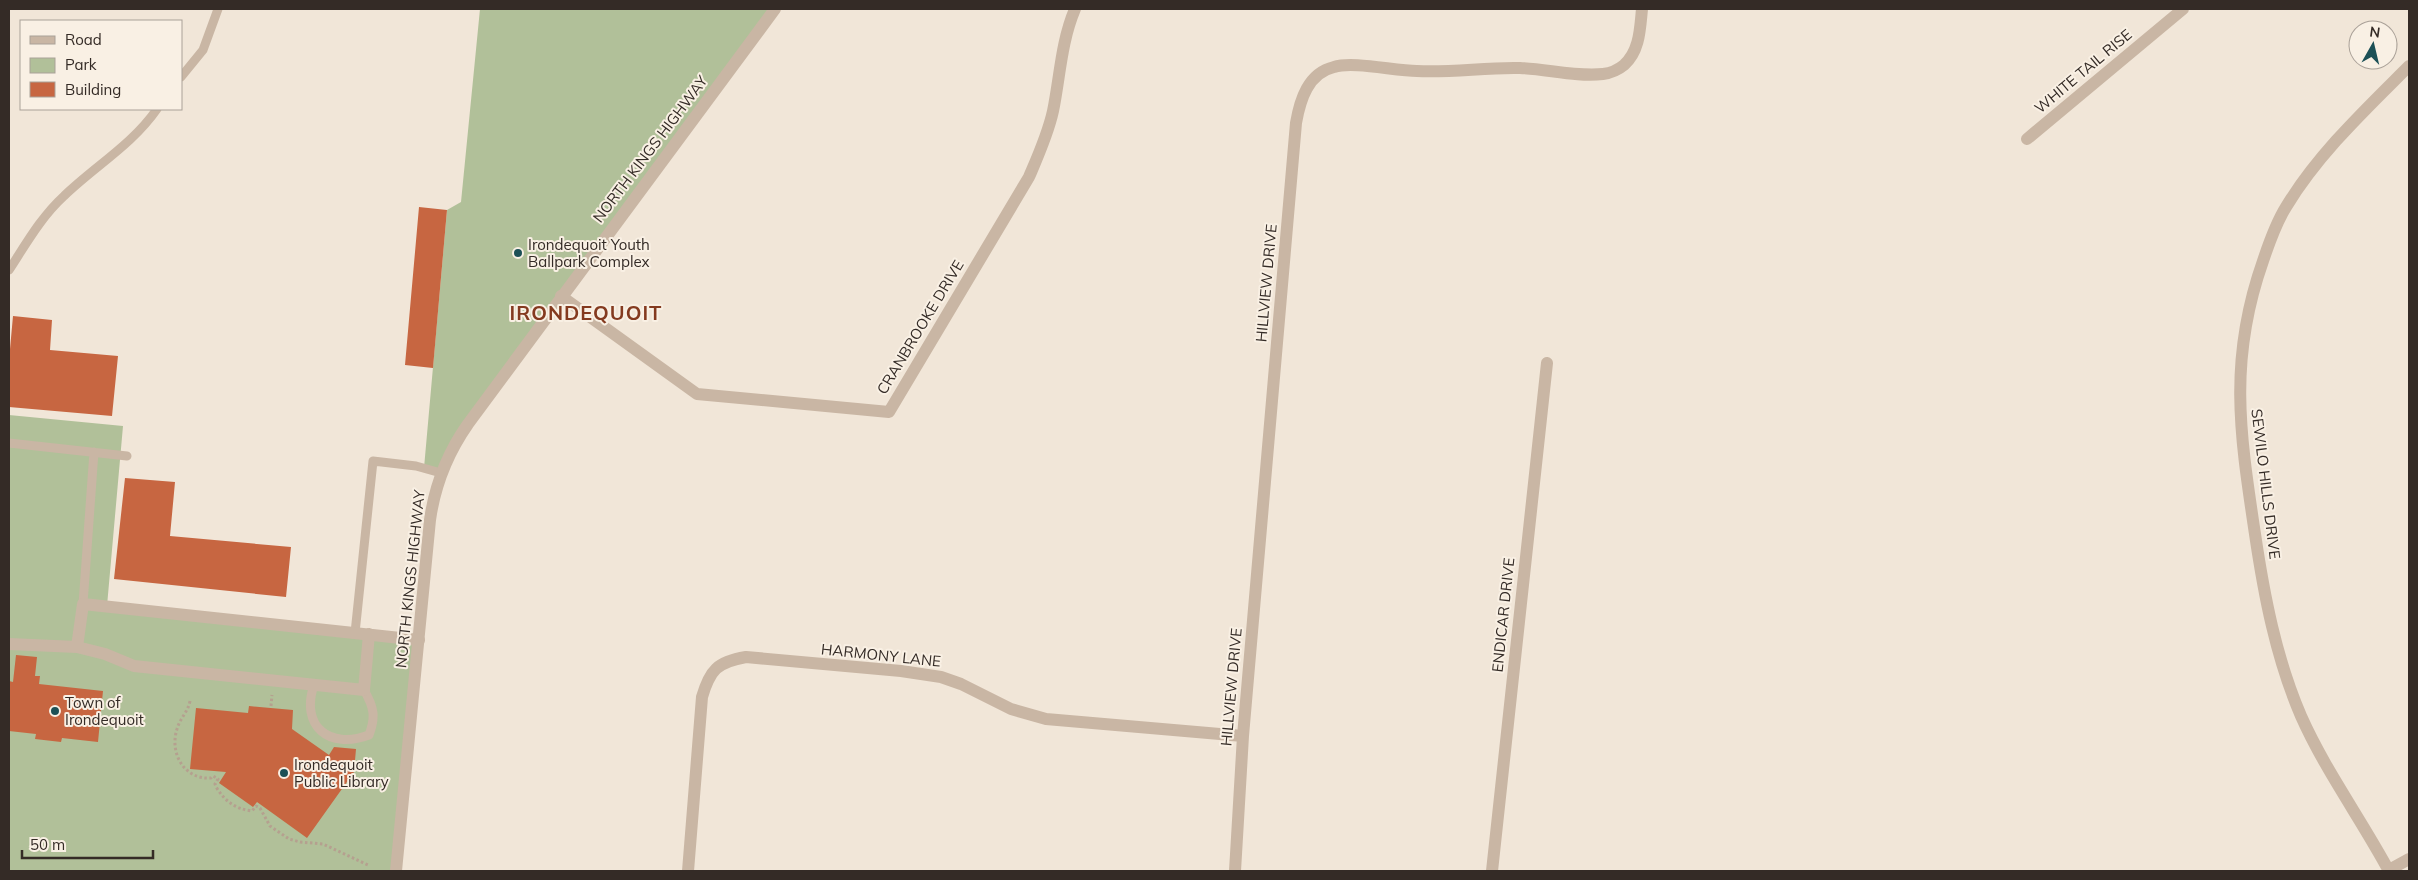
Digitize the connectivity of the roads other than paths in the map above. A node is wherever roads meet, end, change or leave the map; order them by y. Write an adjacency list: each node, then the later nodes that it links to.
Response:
1 (218, 9): 7 (lane)
2 (775, 9): 11 (street, NORTH KINGS HIGHWAY)
3 (1075, 9): 11 (street, CRANBROOKE DRIVE)
4 (1642, 9): 25 (street, HILLVIEW DRIVE)
5 (2184, 9): 9 (street, WHITE TAIL RISE)
6 (2409, 66): 31 (street, SEWILO HILLS DRIVE)
7 (182, 75)
8 (156, 110): 10 (lane)
9 (2027, 139)
10 (9, 270)
11 (561, 296): 16 (street, NORTH KINGS HIGHWAY)
12 (1547, 363): 30 (street, ENDICAR DRIVE)
13 (9, 443): 14 (lane)
14 (94, 452): 15 (lane); 17 (lane)
15 (127, 456)
16 (441, 473): 18 (lane); 20 (street, NORTH KINGS HIGHWAY)
17 (83, 604): 18 (street); 22 (street)
18 (355, 632): 19 (street)
19 (369, 634): 20 (street); 24 (street)
20 (419, 640): 27 (street, NORTH KINGS HIGHWAY)
21 (9, 644): 22 (street)
22 (77, 647): 23 (street)
23 (314, 685): 24 (street); 24 (lane)
24 (364, 690)
25 (1243, 736): 28 (street, HARMONY LANE); 29 (street, HILLVIEW DRIVE)
26 (2409, 859): 31 (street)
27 (396, 871)
28 (688, 871)
29 (1235, 871)
30 (1492, 871)
31 (2389, 871)

